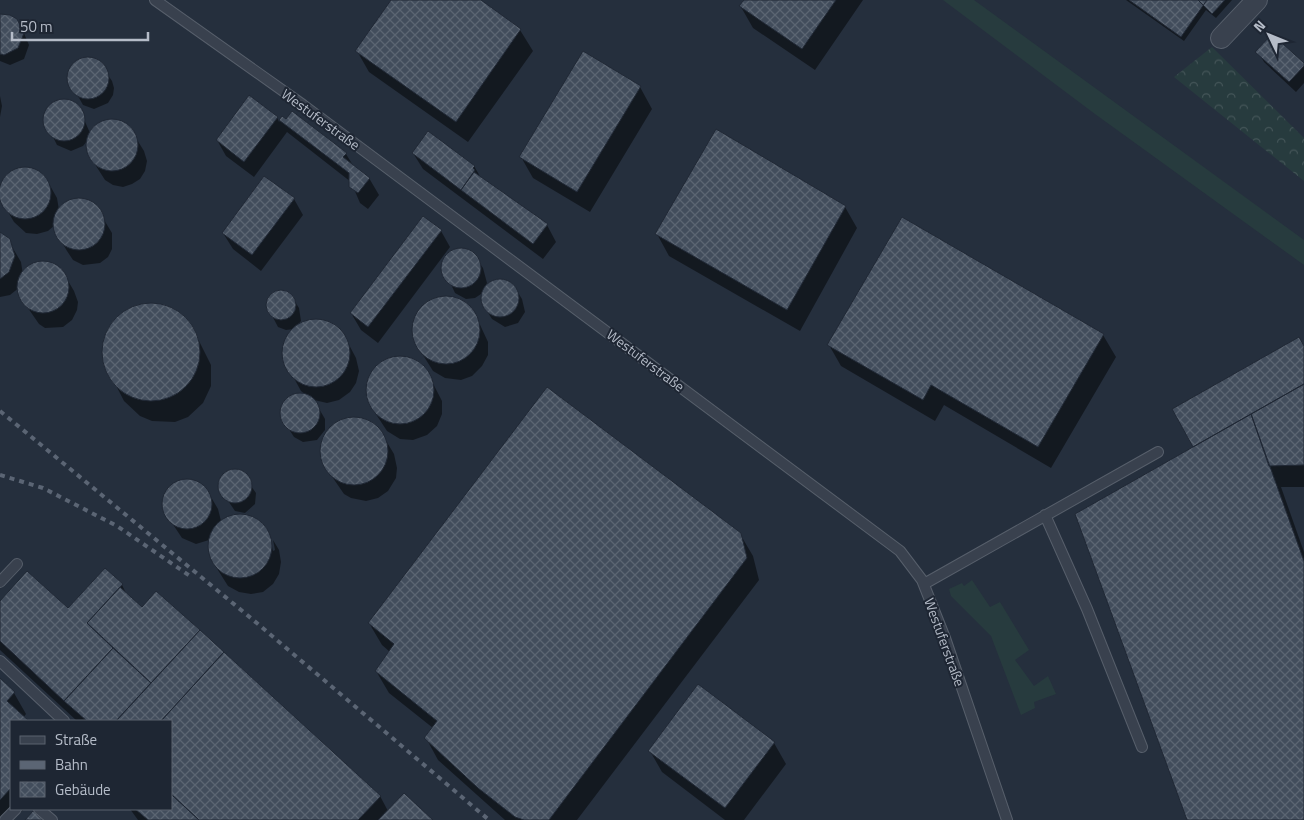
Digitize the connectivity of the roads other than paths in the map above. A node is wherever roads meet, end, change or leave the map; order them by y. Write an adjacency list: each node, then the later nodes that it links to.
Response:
1 (155, 0): 8 (lane, Westuferstraße)
2 (1257, 0): 3 (street)
3 (1221, 38)
4 (1158, 452): 5 (lane)
5 (1045, 515): 8 (lane); 11 (lane)
6 (17, 564): 7 (lane)
7 (0, 582)
8 (924, 584): 16 (lane, Westuferstraße)
9 (0, 661): 10 (lane)
10 (63, 720)
11 (1142, 747)
12 (15, 810): 14 (lane)
13 (40, 810): 15 (lane)
14 (5, 820)
15 (52, 820)
16 (1007, 820)

